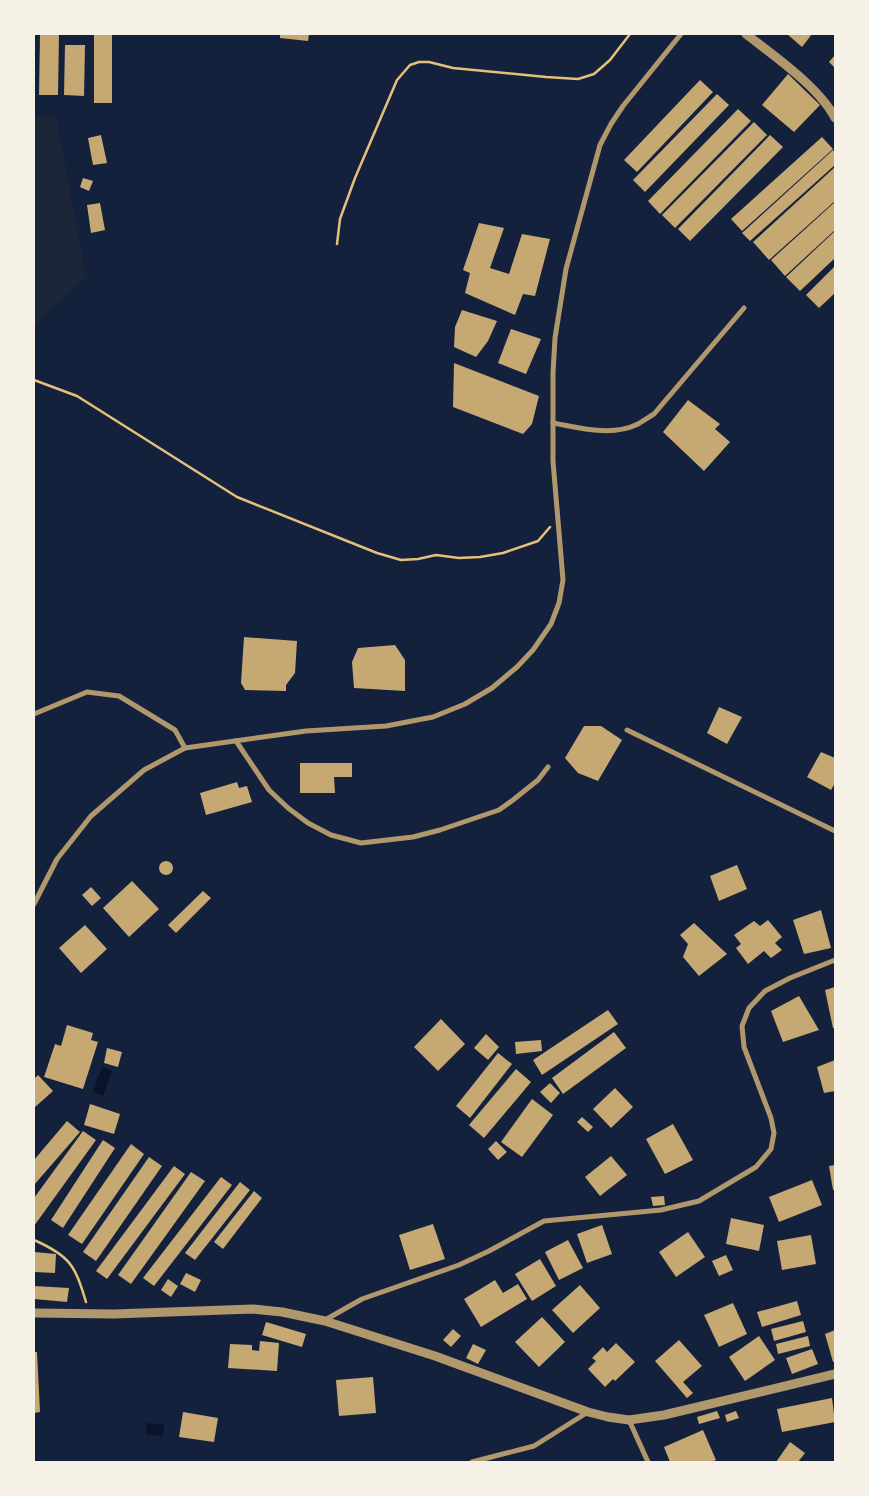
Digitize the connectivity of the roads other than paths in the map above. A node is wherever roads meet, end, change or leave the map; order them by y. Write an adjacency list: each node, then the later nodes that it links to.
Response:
1 (680, 34): 5 (street)
2 (746, 34): 3 (street)
3 (835, 118)
4 (744, 308): 5 (street)
5 (553, 422): 8 (street)
6 (34, 714): 9 (street)
7 (626, 730): 11 (street)
8 (236, 741): 9 (street); 10 (street)
9 (185, 748): 12 (street)
10 (548, 767)
11 (835, 831)
12 (34, 904)
13 (835, 960): 15 (street)
14 (34, 1312): 15 (street)
15 (325, 1321): 17 (street)
16 (835, 1374): 18 (street)
17 (588, 1412): 18 (street); 19 (street)
18 (629, 1420): 20 (street)
19 (472, 1462)
20 (648, 1462)

